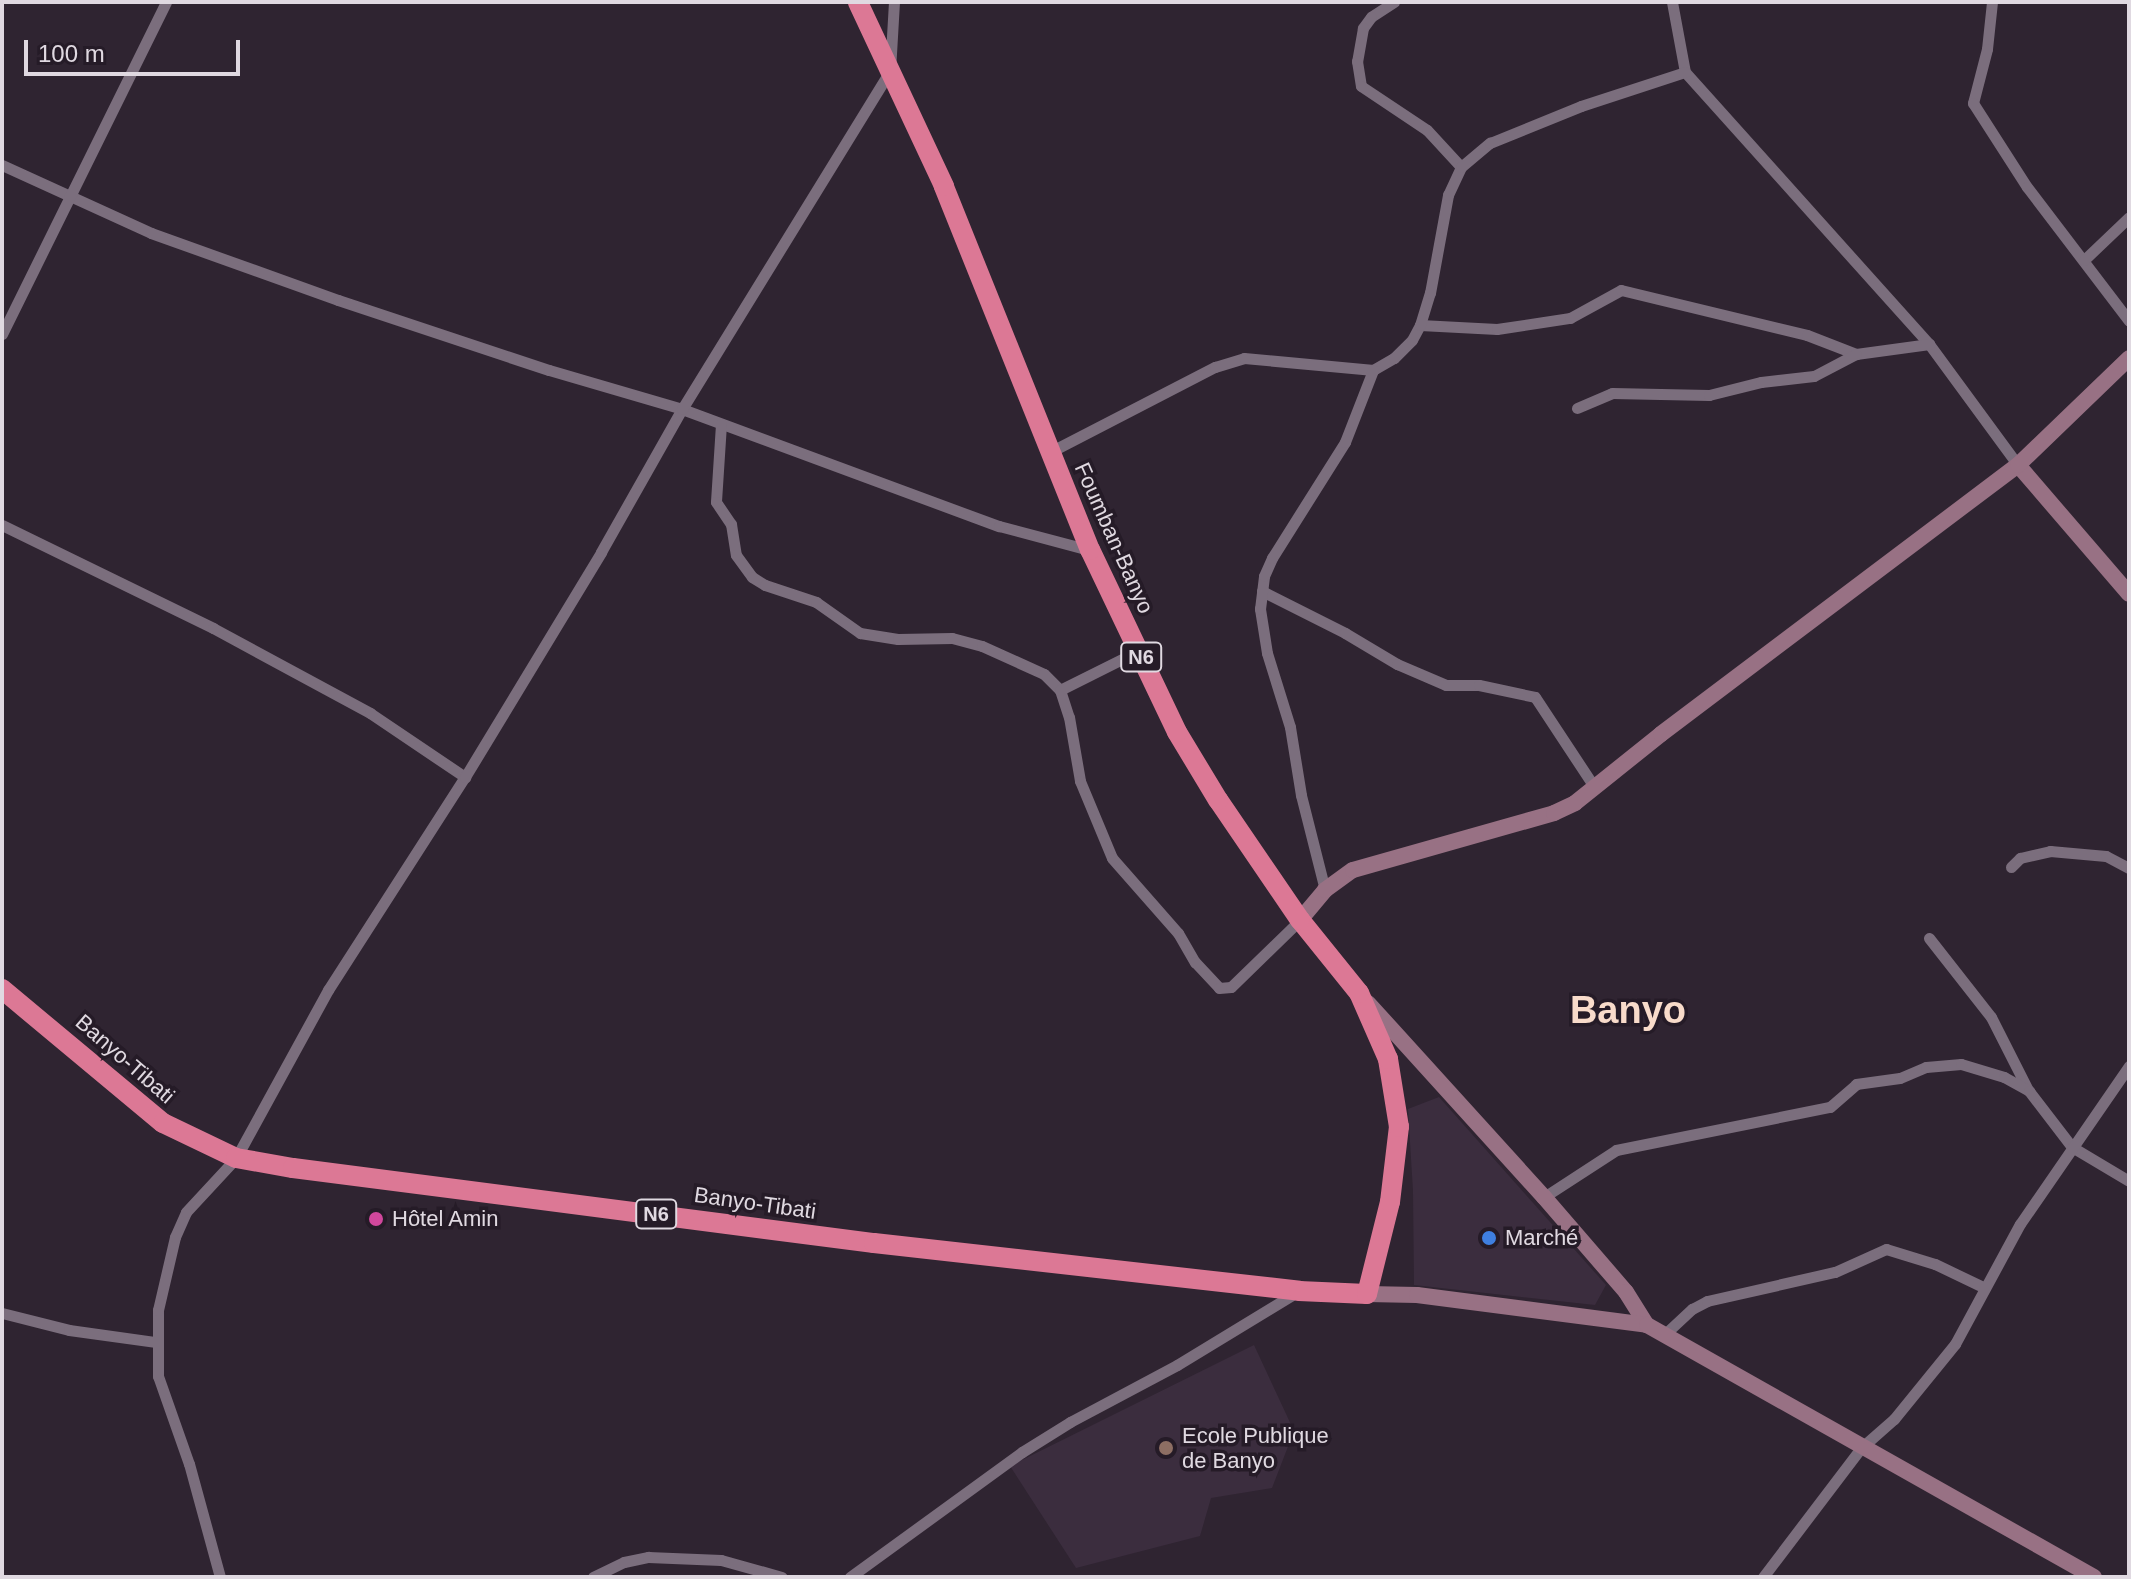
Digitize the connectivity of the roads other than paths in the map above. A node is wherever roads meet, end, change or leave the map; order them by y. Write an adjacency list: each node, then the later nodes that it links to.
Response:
1 (166, 2): 11 (street)
2 (858, 2): 7 (highway, Foumban-Banyo / N6)
3 (894, 2): 7 (street)
4 (1394, 2): 10 (street)
5 (1672, 2): 8 (street)
6 (1992, 2): 13 (street)
7 (890, 71): 22 (street); 24 (highway, Foumban-Banyo / N6)
8 (1685, 72): 10 (street); 17 (street)
9 (2, 165): 11 (street)
10 (1461, 167): 15 (street)
11 (71, 199): 16 (street); 22 (street)
12 (2129, 217): 13 (street)
13 (2084, 260): 14 (street)
14 (2129, 321)
15 (1420, 325): 18 (street); 20 (street)
16 (2, 334)
17 (1929, 344): 18 (street); 25 (street)
18 (1856, 354): 21 (street)
19 (2129, 358): 25 (street)
20 (1373, 370): 24 (street); 28 (street)
21 (1577, 408)
22 (682, 409): 23 (street); 32 (street)
23 (721, 424): 27 (street); 31 (street)
24 (1050, 452): 27 (highway, Foumban-Banyo / N6)
25 (2018, 465): 29 (street); 33 (street)
26 (2, 525): 32 (street)
27 (1090, 550): 30 (highway, Foumban-Banyo / N6)
28 (1262, 591): 33 (street); 36 (street)
29 (2129, 594)
30 (1138, 651): 31 (street); 37 (highway, Foumban-Banyo / N6)
31 (1060, 690): 37 (street)
32 (465, 777): 44 (street)
33 (1595, 788): 36 (street)
34 (2128, 866): 35 (street)
35 (2011, 867)
36 (1325, 890): 37 (street)
37 (1300, 920): 40 (highway, Foumban-Banyo / N6)
38 (1929, 938): 42 (street)
39 (2, 989): 44 (highway, Banyo-Tibati / N6)
40 (1359, 993): 46 (street); 49 (highway, Foumban-Banyo / N6)
41 (2129, 1066): 43 (street)
42 (2029, 1091): 43 (street); 46 (street)
43 (2072, 1147): 45 (street); 47 (street)
44 (236, 1158): 48 (highway, Banyo-Tibati / N6); 53 (street)
45 (2129, 1181)
46 (1544, 1197): 51 (street)
47 (1985, 1288): 52 (street); 54 (street)
48 (1299, 1291): 49 (highway, Banyo-Tibati / N6); 58 (street)
49 (1367, 1294): 51 (street)
50 (2, 1313): 53 (street)
51 (1647, 1325): 52 (street)
52 (1665, 1334): 54 (street)
53 (156, 1342): 55 (street)
54 (1861, 1448): 59 (street); 60 (street)
55 (220, 1577)
56 (593, 1577): 57 (street)
57 (782, 1577)
58 (852, 1577)
59 (1763, 1577)
60 (2094, 1577)

